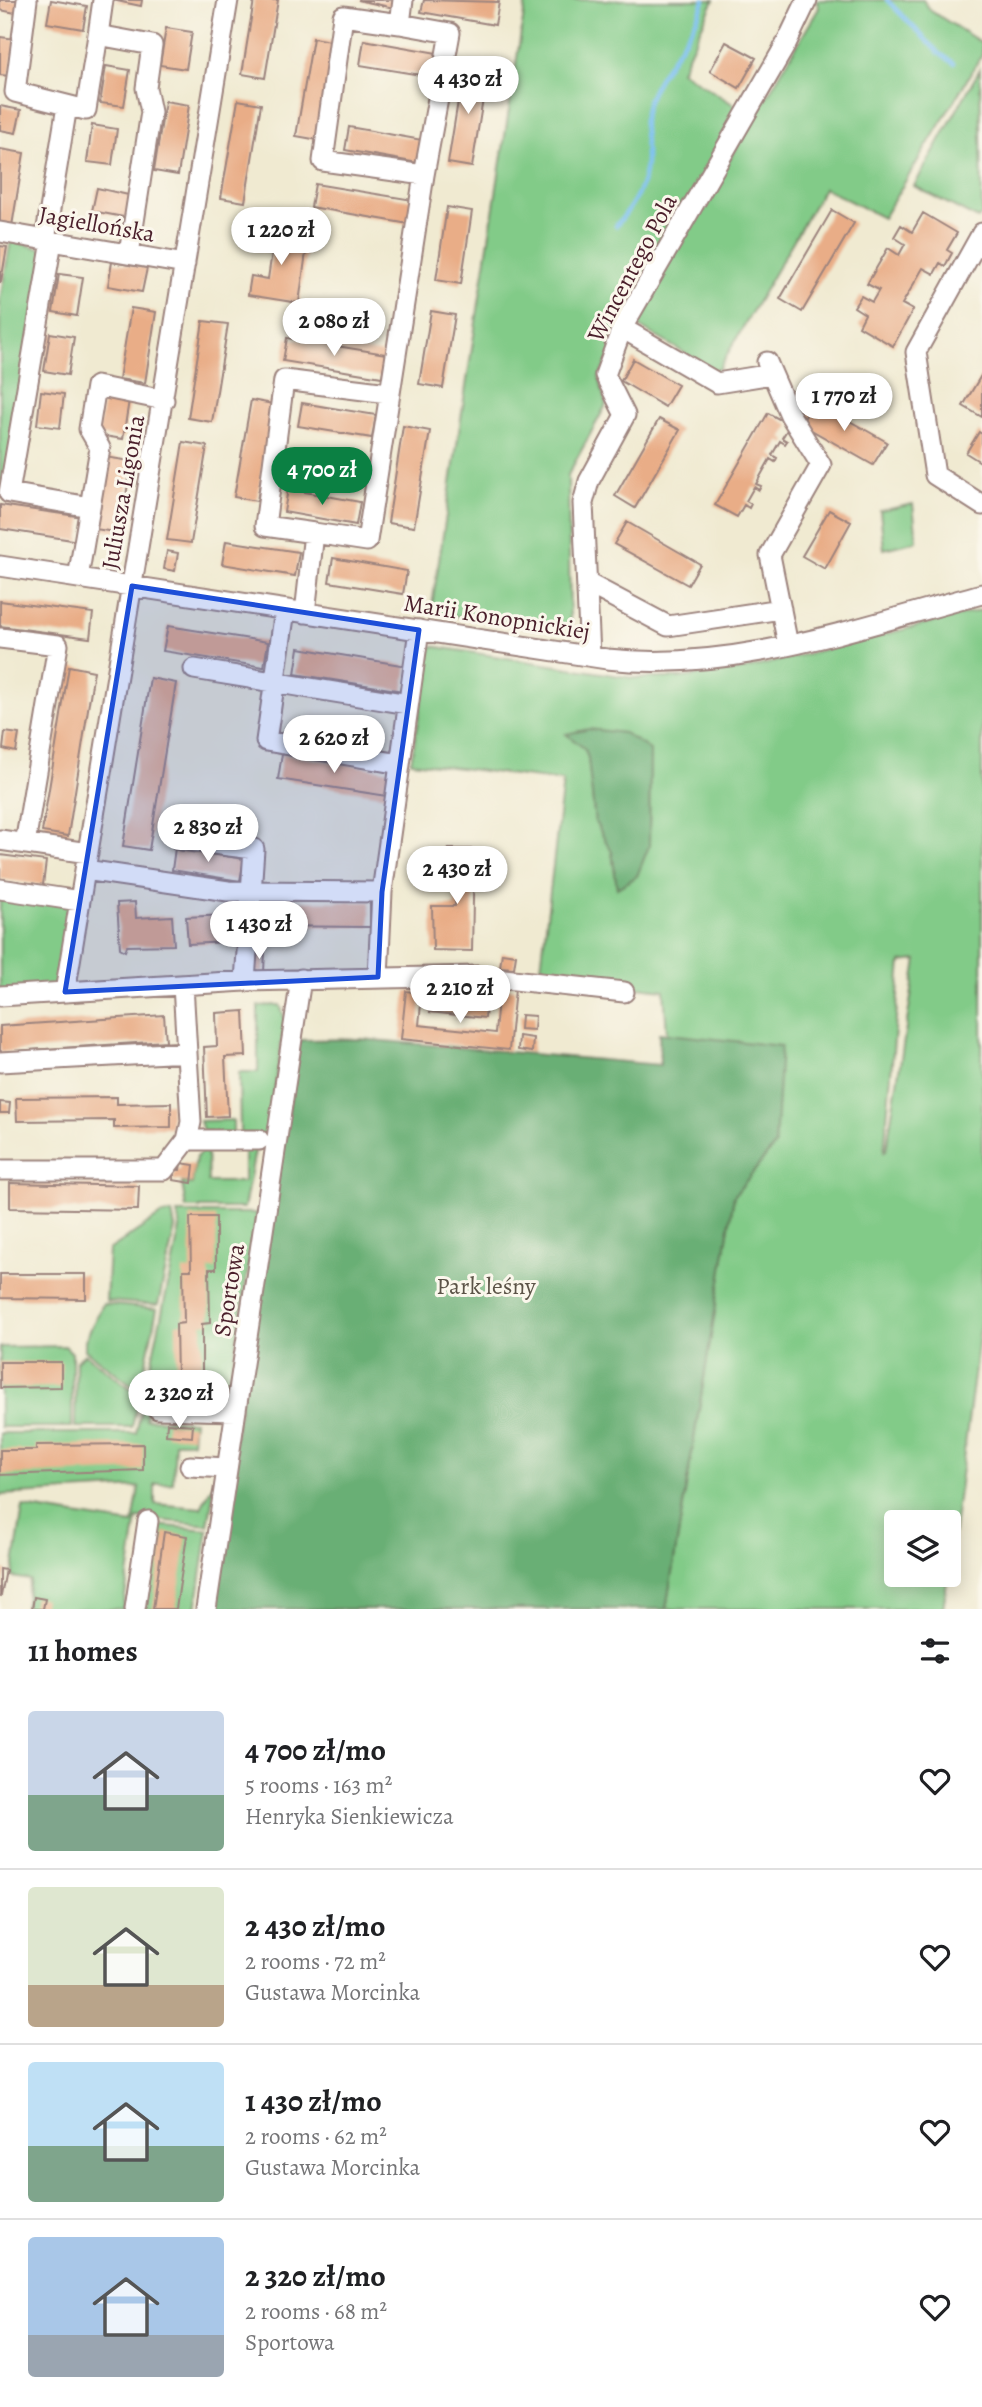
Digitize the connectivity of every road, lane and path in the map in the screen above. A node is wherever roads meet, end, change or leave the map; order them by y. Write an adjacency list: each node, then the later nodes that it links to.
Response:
1 (27, 0): 8 (street)
2 (103, 0): 7 (street)
3 (228, 0): 14 (street, Juliusza Ligonia)
4 (403, 0): 6 (street)
5 (807, 0): 15 (street, Wincentego Pola)
6 (400, 24): 9 (street); 9 (street)
7 (98, 34): 8 (street); 13 (street)
8 (67, 106): 12 (street)
9 (424, 175): 16 (street)
10 (0, 233): 12 (street, Jagiellońska)
11 (982, 233): 18 (street)
12 (48, 240): 13 (street, Jagiellońska); 19 (street)
13 (130, 254): 14 (street, Jagiellońska)
14 (185, 264): 17 (street, Juliusza Ligonia)
15 (622, 328): 23 (street, Wincentego Pola); 26 (street)
16 (388, 393): 20 (street); 20 (street)
17 (164, 400): 19 (street); 24 (street, Juliusza Ligonia)
18 (982, 505)
19 (90, 507): 22 (street)
20 (314, 533): 28 (street)
21 (0, 566): 22 (street, Marii Konopnickiej)
22 (78, 578): 24 (street, Marii Konopnickiej)
23 (587, 583): 26 (street); 32 (street, Wincentego Pola)
24 (132, 586): 27 (street, Marii Konopnickiej); 40 (street, Juliusza Ligonia)
25 (982, 594): 31 (street, Marii Konopnickiej)
26 (780, 609): 31 (street)
27 (285, 610): 28 (street, Marii Konopnickiej); 34 (street)
28 (305, 612): 29 (street, Marii Konopnickiej)
29 (419, 630): 32 (street, Marii Konopnickiej); 35 (street)
30 (0, 638): 39 (street)
31 (788, 645): 32 (street, Marii Konopnickiej)
32 (590, 656)
33 (194, 669): 34 (street)
34 (274, 681): 35 (street); 36 (street)
35 (408, 704): 36 (street)
36 (400, 764): 43 (street)
37 (180, 839): 42 (street)
38 (0, 840): 39 (street)
39 (25, 844): 40 (street)
40 (86, 862): 42 (street); 44 (street, Juliusza Ligonia)
41 (0, 889): 44 (street)
42 (251, 891): 43 (street); 47 (street)
43 (382, 892): 45 (street)
44 (80, 901): 49 (street, Juliusza Ligonia)
45 (378, 977): 46 (street); 50 (street)
46 (301, 979): 47 (street); 58 (street, Sportowa)
47 (245, 981): 48 (street)
48 (183, 985): 49 (street); 52 (street)
49 (65, 992): 51 (street)
50 (624, 992)
51 (0, 996)
52 (187, 1052): 53 (street); 54 (street)
53 (0, 1062)
54 (187, 1140): 55 (street); 56 (street)
55 (259, 1140)
56 (0, 1170)
57 (158, 1409): 58 (street)
58 (236, 1411): 60 (street, Sportowa)
59 (190, 1466): 60 (street)
60 (228, 1468): 63 (street, Sportowa)
61 (148, 1521): 62 (street)
62 (135, 1609)
63 (206, 1609)

